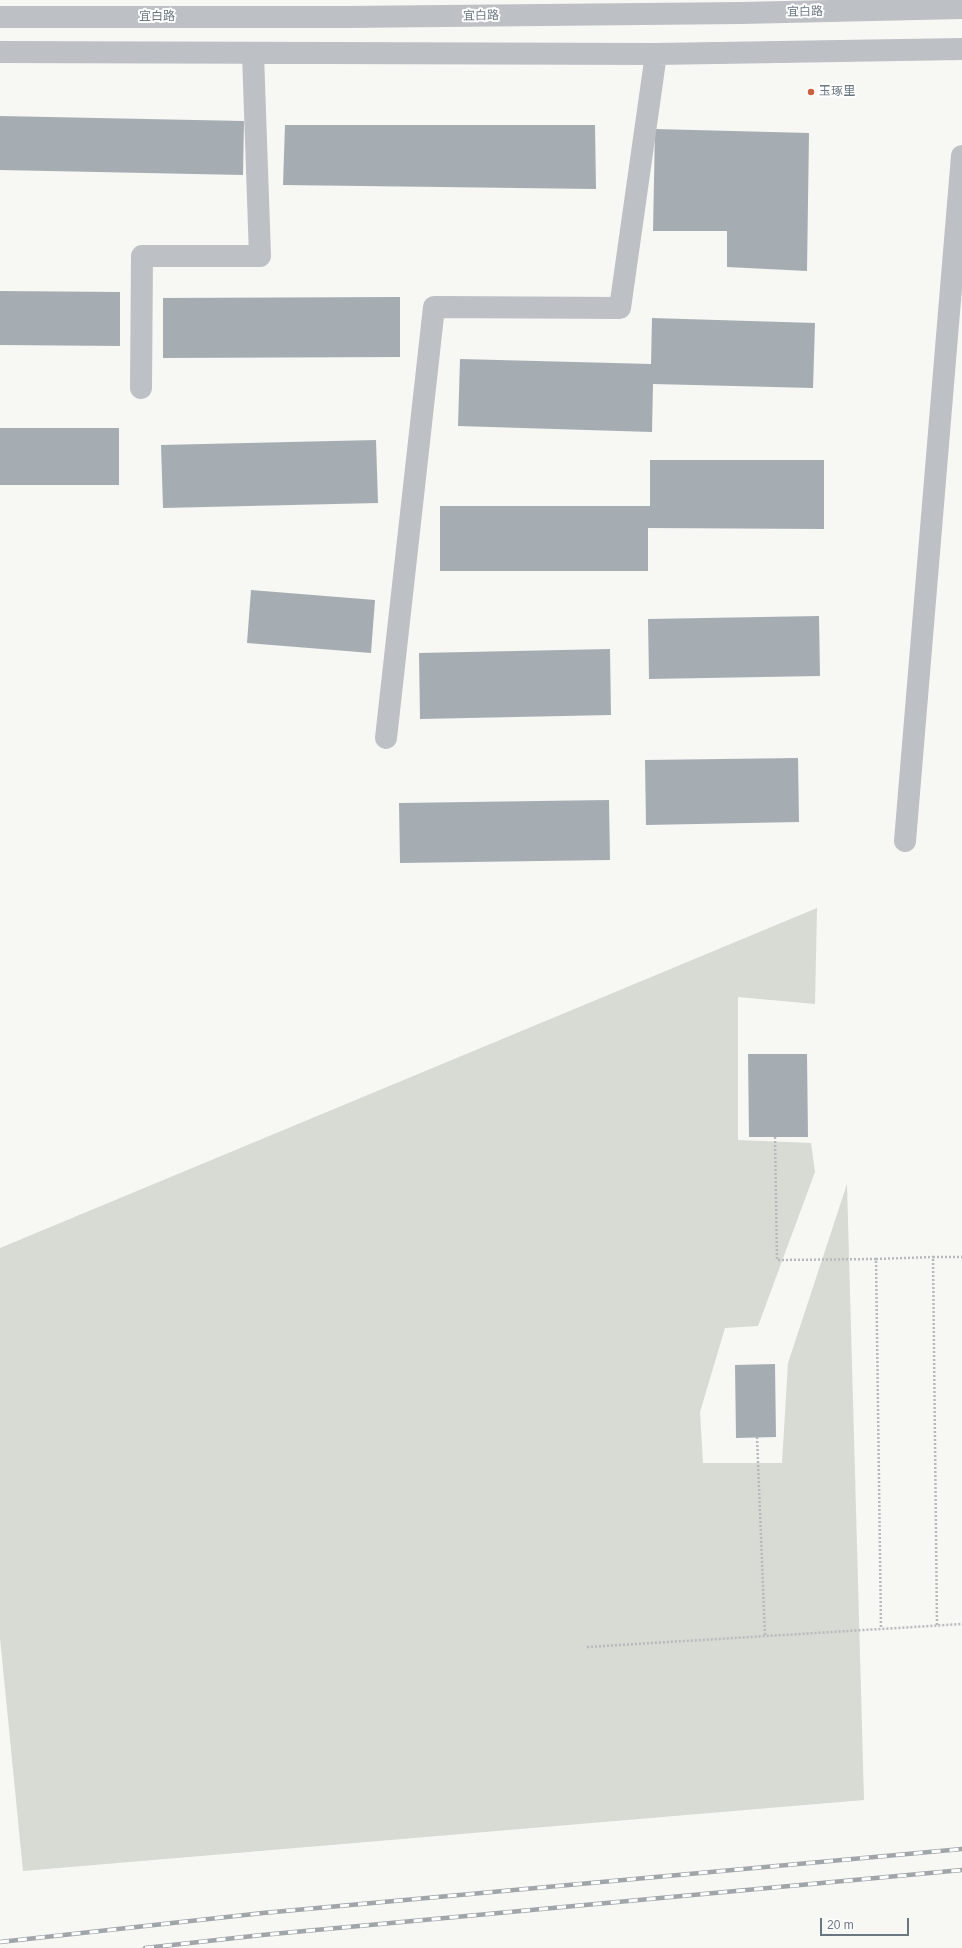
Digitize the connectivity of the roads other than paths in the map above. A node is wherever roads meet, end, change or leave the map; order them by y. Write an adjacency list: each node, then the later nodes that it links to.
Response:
1 (962, 8): 2 (street, 宜白路)
2 (0, 17)
3 (962, 49): 6 (street)
4 (0, 52): 5 (street)
5 (253, 54): 6 (street); 8 (street)
6 (656, 54): 9 (street)
7 (962, 156): 10 (street)
8 (141, 388)
9 (386, 738)
10 (905, 841)

